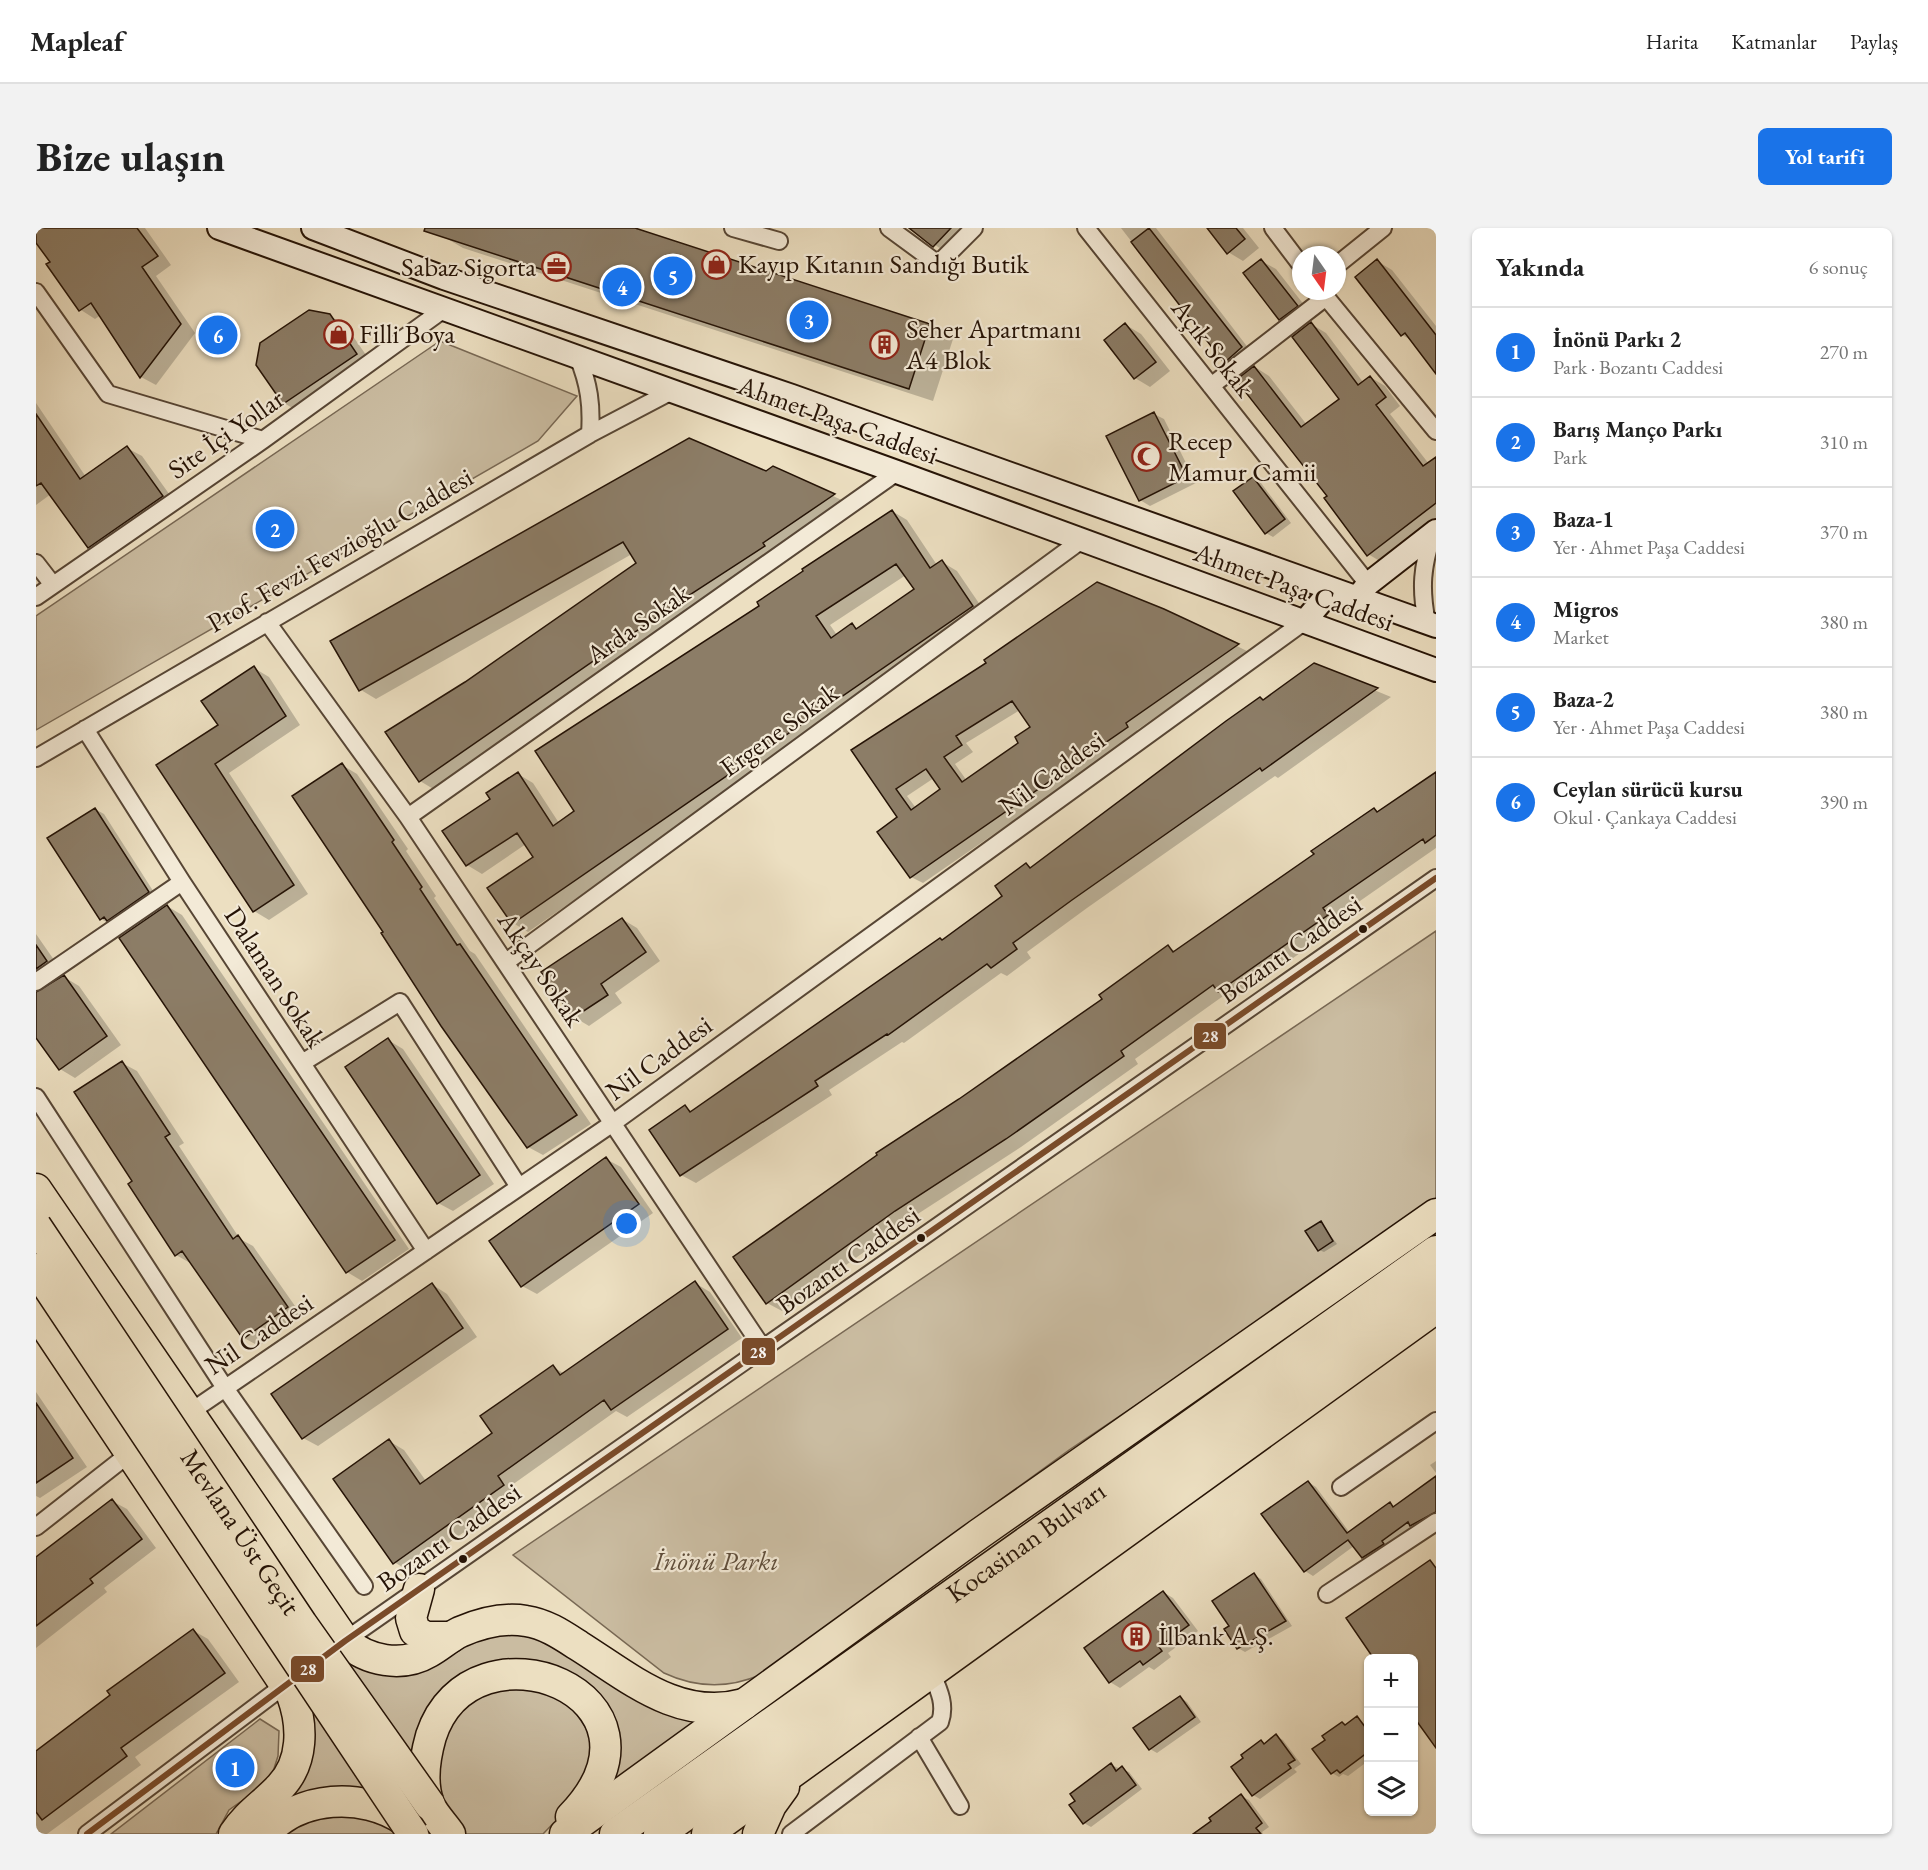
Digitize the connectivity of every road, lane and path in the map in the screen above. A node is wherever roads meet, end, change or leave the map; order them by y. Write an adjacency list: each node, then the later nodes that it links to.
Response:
1 (219, 228): 15 (street, Ahmet Paşa Caddesi)
2 (313, 228): 27 (street, Ahmet Paşa Caddesi)
3 (733, 228): 9 (street)
4 (889, 228): 5 (street)
5 (974, 228)
6 (1086, 228): 17 (street, Açık Sokak)
7 (1273, 228): 10 (street)
8 (1383, 228): 11 (street)
9 (778, 241)
10 (1292, 253)
11 (1346, 258)
12 (38, 299): 21 (street)
13 (1316, 300): 17 (street)
14 (1328, 300): 19 (street)
15 (444, 309): 16 (street, Ahmet Paşa Caddesi); 21 (street, Site İçi Yollar)
16 (578, 357): 18 (street, Ahmet Paşa Caddesi); 20 (street)
17 (1210, 386): 28 (street, Açık Sokak)
18 (672, 391): 20 (street, Prof. Fevzi Fevzioğlu Caddesi); 22 (street, Ahmet Paşa Caddesi)
19 (1436, 431)
20 (590, 434): 31 (street, Prof. Fevzi Fevzioğlu Caddesi)
21 (263, 440): 26 (street, Site İçi Yollar)
22 (897, 472): 24 (street, Ahmet Paşa Caddesi); 36 (street, Arda Sokak)
23 (1435, 532): 28 (street); 32 (street)
24 (1083, 539): 30 (street, Ahmet Paşa Caddesi); 39 (street, Ergene Sokak)
25 (36, 563): 26 (street)
26 (53, 585): 29 (street, Site İçi Yollar)
27 (1332, 589): 28 (street, Ahmet Paşa Caddesi); 30 (street)
28 (1363, 591): 32 (street, Ahmet Paşa Caddesi)
29 (36, 597)
30 (1305, 621): 33 (street, Ahmet Paşa Caddesi); 43 (street, Nil Caddesi)
31 (267, 622): 34 (street, Prof. Fevzi Fevzioğlu Caddesi); 36 (street, Akçay Sokak)
32 (1431, 625)
33 (1436, 670)
34 (85, 729): 35 (street, Prof. Fevzi Fevzioğlu Caddesi); 38 (street, Dalaman Sokak)
35 (36, 758)
36 (408, 817): 39 (street, Akçay Sokak)
37 (1436, 878): 56 (street, Bozantı Caddesi)
38 (182, 882): 40 (street); 41 (street, Dalaman Sokak)
39 (506, 962): 43 (street, Akçay Sokak)
40 (36, 982)
41 (302, 1063): 44 (street); 48 (street, Dalaman Sokak)
42 (36, 1097): 59 (street)
43 (613, 1123): 44 (street, Nil Caddesi); 56 (street, Akçay Sokak)
44 (519, 1187): 48 (street, Nil Caddesi)
45 (36, 1189): 55 (highway)
46 (1436, 1214): 54 (highway)
47 (36, 1226): 79 (highway, Mevlana Üst Geçit, bridge)
48 (426, 1251): 59 (street, Nil Caddesi)
49 (1436, 1251): 64 (highway, Kocasinan Bulvarı)
50 (36, 1269): 81 (highway, Mevlana Üst Geçit, bridge)
51 (1436, 1280): 64 (highway, Kocasinan Bulvarı)
52 (1436, 1308): 57 (highway)
53 (36, 1312): 58 (highway)
54 (1295, 1313): 64 (highway); 76 (highway)
55 (140, 1340): 58 (highway); 60 (highway)
56 (764, 1350): 69 (street, Bozantı Caddesi)
57 (1341, 1378): 64 (highway); 74 (highway)
58 (83, 1383): 62 (highway)
59 (225, 1388): 60 (street, Nil Caddesi); 68 (street)
60 (190, 1412): 62 (street, Nil Caddesi); 67 (highway)
61 (1436, 1421): 63 (street)
62 (130, 1453): 66 (street, Nil Caddesi); 71 (highway)
63 (1341, 1487)
64 (1114, 1496): 88 (highway, Kocasinan Bulvarı); 89 (highway, Kocasinan Bulvarı)
65 (1436, 1522): 70 (street)
66 (36, 1527)
67 (298, 1573): 71 (highway); 73 (highway)
68 (364, 1586)
69 (419, 1589): 72 (highway); 73 (street, Bozantı Caddesi)
70 (1327, 1594)
71 (238, 1612): 75 (highway)
72 (451, 1637): 73 (highway); 76 (highway)
73 (345, 1641): 75 (street, Bozantı Caddesi)
74 (932, 1674): 77 (street); 78 (highway)
75 (286, 1684): 82 (street, Bozantı Caddesi); 83 (highway)
76 (750, 1702): 87 (highway)
77 (919, 1737): 80 (street); 92 (street)
78 (802, 1767): 90 (highway); 91 (highway)
79 (430, 1805): 85 (highway, Mevlana Üst Geçit); 86 (highway)
80 (960, 1806)
81 (408, 1827): 84 (highway)
82 (87, 1834)
83 (234, 1834)
84 (265, 1834)
85 (450, 1834)
86 (554, 1834)
87 (565, 1834)
88 (615, 1834)
89 (659, 1834)
90 (707, 1834)
91 (758, 1834)
92 (791, 1834)

